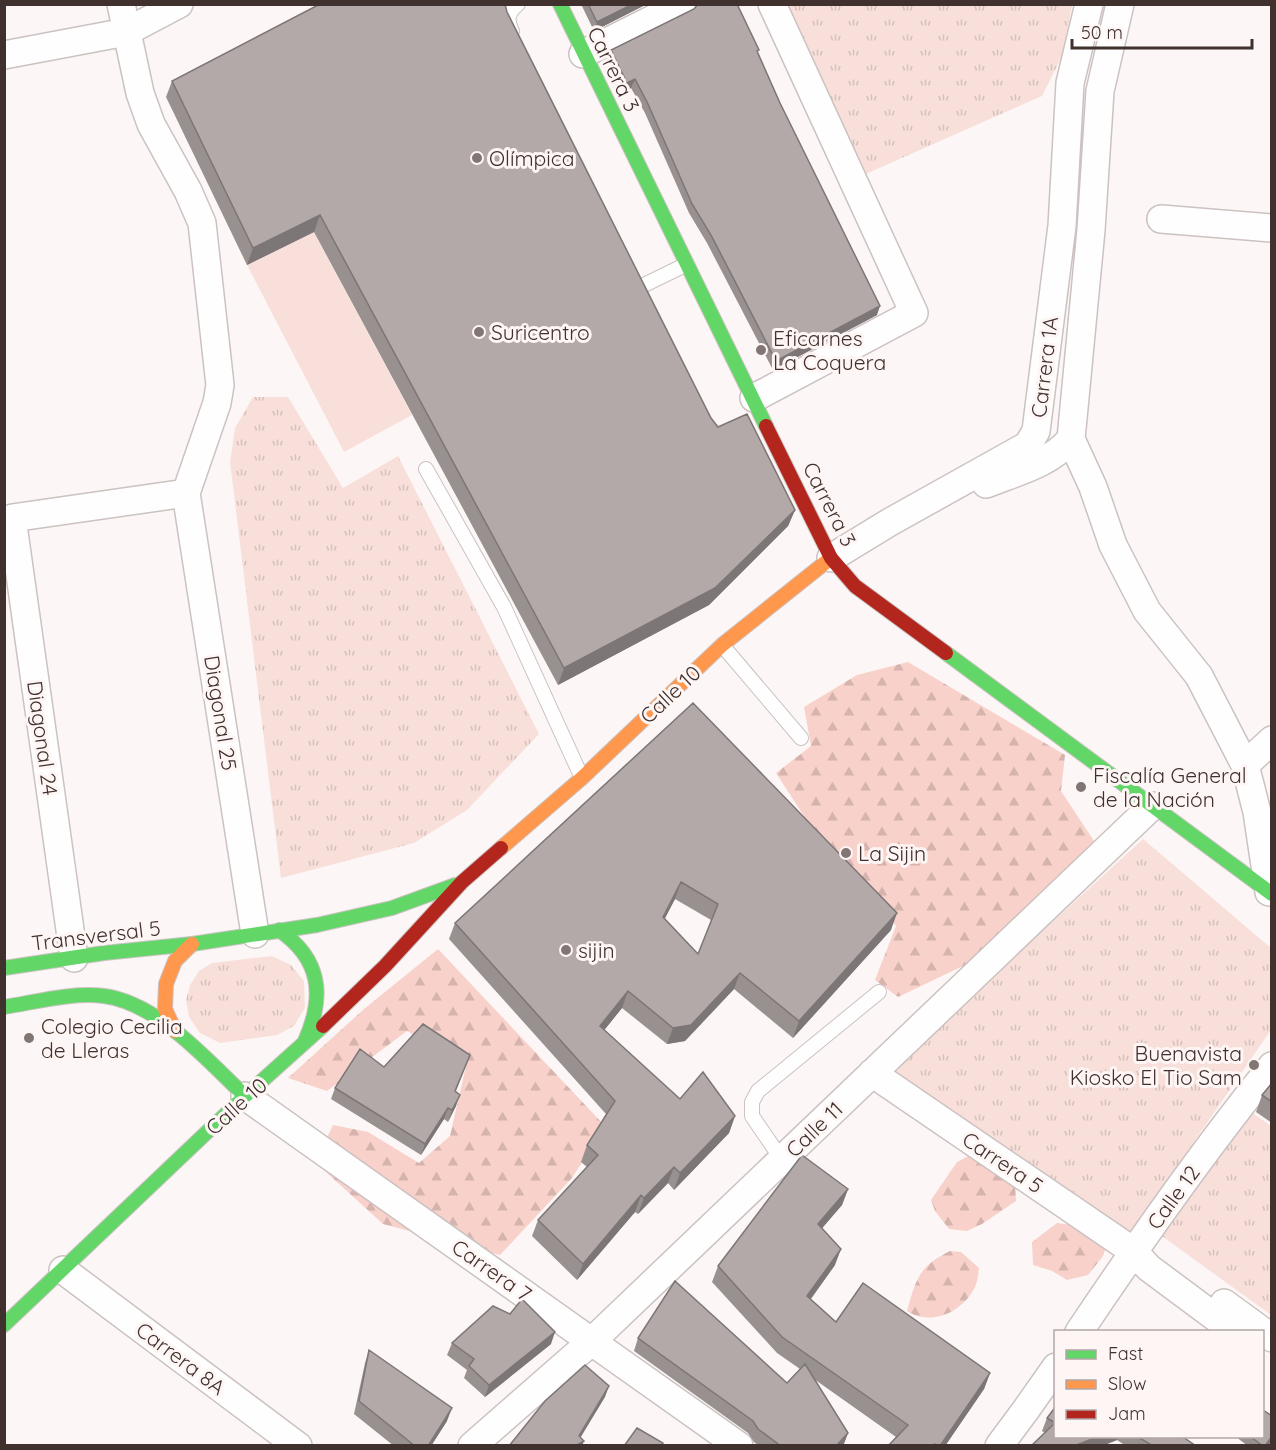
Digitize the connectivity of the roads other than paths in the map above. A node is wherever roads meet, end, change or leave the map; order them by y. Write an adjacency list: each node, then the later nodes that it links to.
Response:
1 (121, 4): 9 (street)
2 (179, 4): 9 (street)
3 (518, 4): 10 (lane)
4 (560, 4): 11 (street, Carrera 3)
5 (683, 4): 11 (street)
6 (772, 4): 17 (street)
7 (1089, 4): 21 (street, Carrera 1A)
8 (1120, 4): 18 (street, Carrera 1A)
9 (126, 32): 12 (street); 20 (street)
10 (519, 46)
11 (583, 54): 15 (street, Carrera 3)
12 (4, 56)
13 (1161, 219): 14 (street)
14 (1272, 228)
15 (687, 264): 16 (lane); 17 (street, Carrera 3)
16 (640, 287)
17 (754, 398): 22 (street, Carrera 3)
18 (1071, 439): 21 (street, Carrera 1A); 26 (street, Carrera 1A)
19 (426, 469): 27 (lane)
20 (186, 493): 31 (street, Diagonal 25); 33 (street, Diagonal 24)
21 (890, 522): 22 (street, Calle 10)
22 (831, 558): 23 (street, Calle 10); 28 (street, Carrera 3)
23 (722, 645): 24 (lane); 27 (street, Calle 10)
24 (801, 738)
25 (1272, 740): 26 (street)
26 (1245, 765): 30 (street, Carrera 1A)
27 (582, 778): 29 (street, Calle 10)
28 (1152, 806): 30 (street, Carrera 3); 40 (street, Calle 11)
29 (462, 882): 31 (street, Calle 10); 38 (street, Calle 10)
30 (1270, 893)
31 (267, 932): 32 (street, Calle 10); 38 (street)
32 (192, 944): 33 (street, Transversal 5); 37 (street)
33 (74, 958): 34 (street, Transversal 5)
34 (4, 968)
35 (879, 992): 42 (lane)
36 (4, 1007): 37 (street)
37 (175, 1032): 41 (street)
38 (303, 1045): 41 (street, Calle 10)
39 (1272, 1066): 43 (street, Calle 12)
40 (872, 1073): 42 (street, Calle 11); 43 (street, Carrera 5)
41 (245, 1096): 44 (street, Calle 10); 49 (street, Carrera 7)
42 (782, 1160): 49 (street, Calle 11)
43 (1133, 1251): 46 (street, Calle 12); 47 (street, Carrera 5); 48 (street, Carrera 5)
44 (63, 1270): 45 (street, Calle 10); 51 (street, Carrera 8A)
45 (4, 1325)
46 (1080, 1330)
47 (1232, 1330)
48 (1261, 1330)
49 (592, 1341): 52 (street, Calle 11); 53 (street, Carrera 7)
50 (1054, 1370): 54 (street)
51 (298, 1446)
52 (472, 1446)
53 (739, 1446)
54 (999, 1446)

